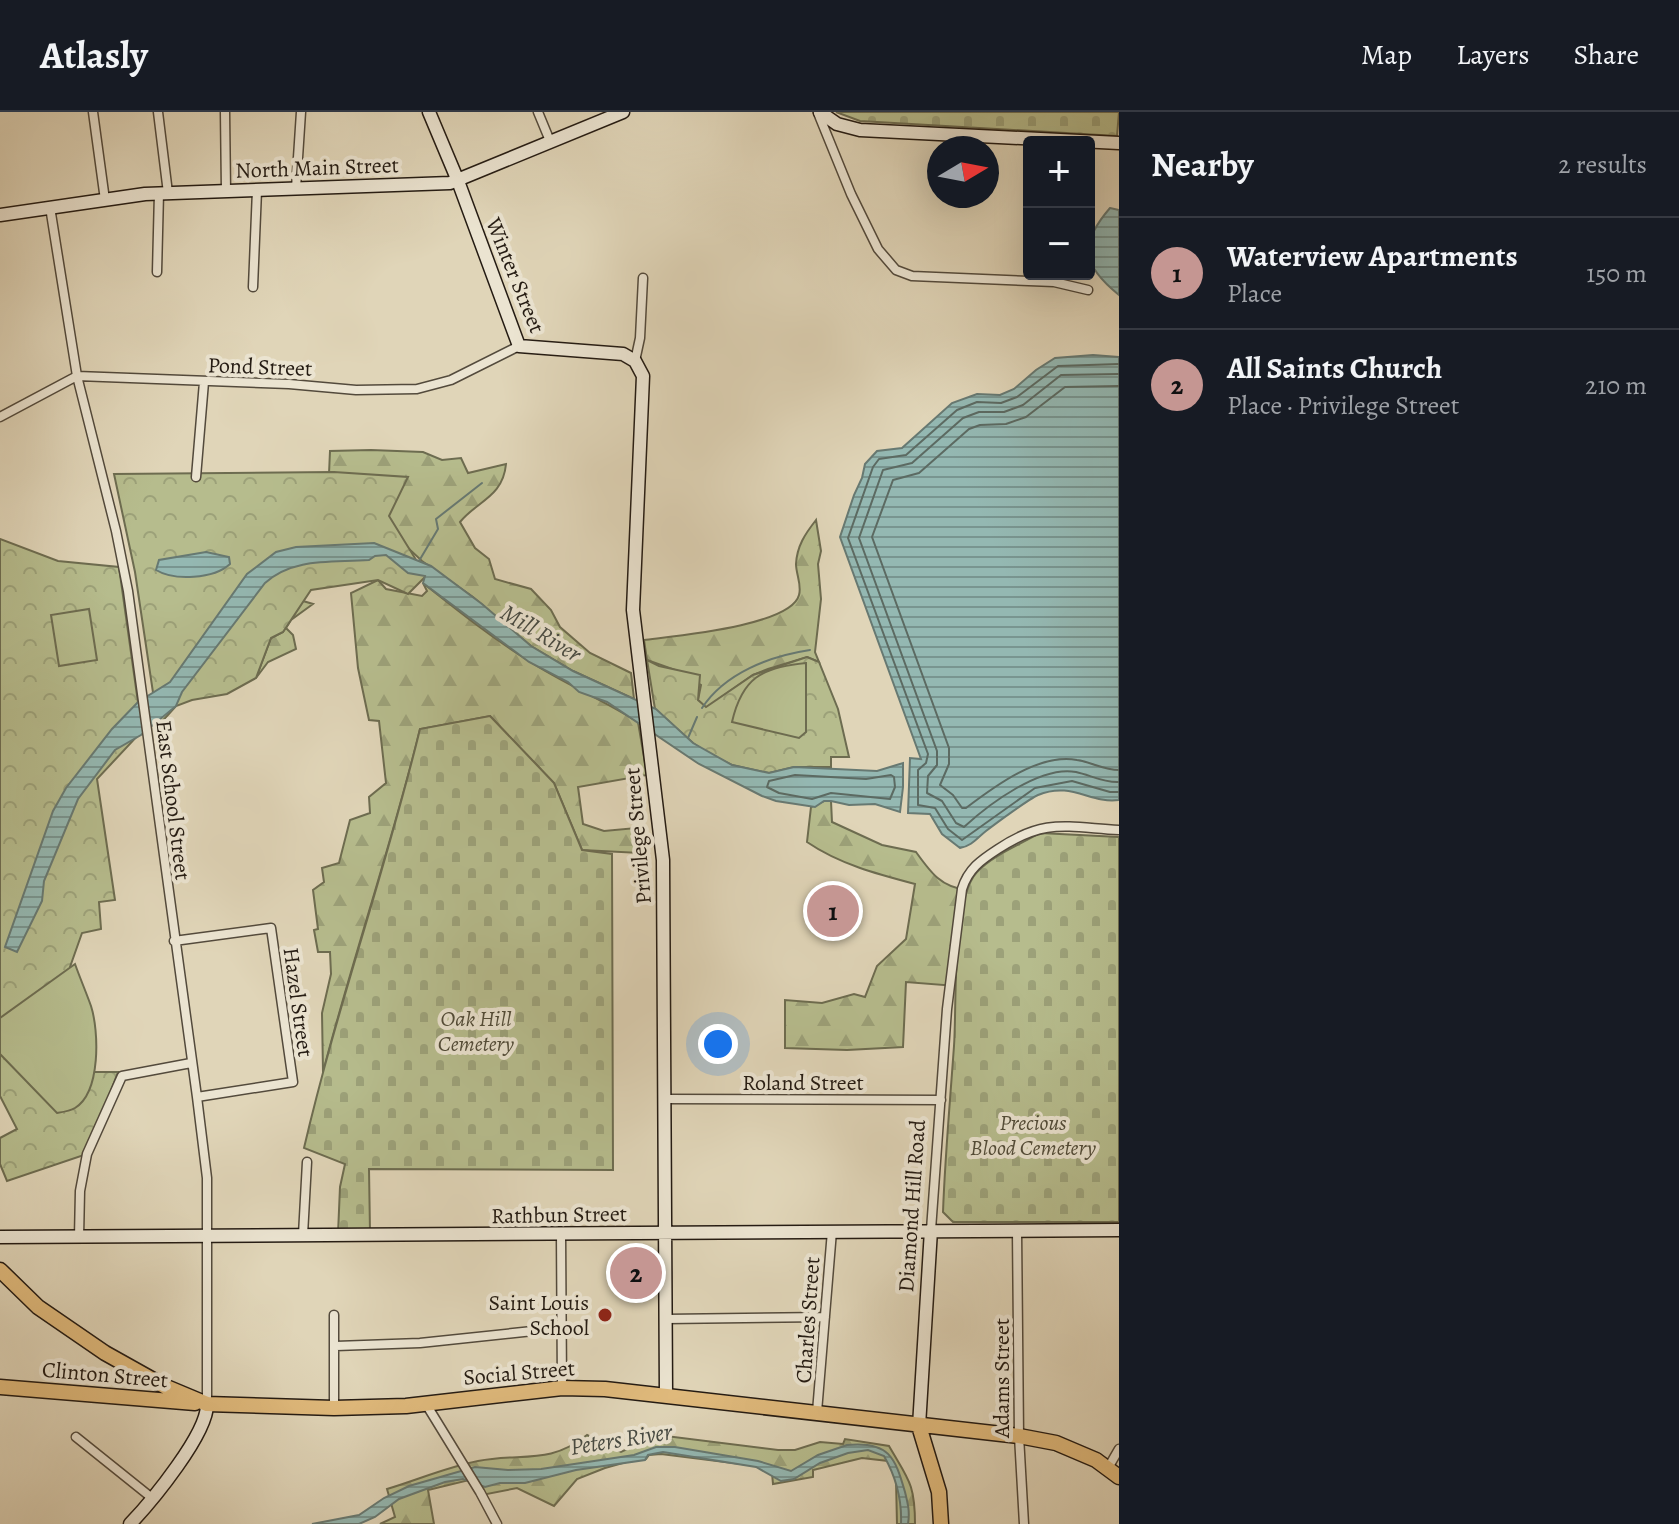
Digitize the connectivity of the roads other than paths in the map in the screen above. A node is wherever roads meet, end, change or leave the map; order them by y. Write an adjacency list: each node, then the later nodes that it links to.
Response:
1 (93, 112): 16 (street)
2 (158, 112): 15 (street)
3 (225, 112): 14 (street)
4 (301, 112): 12 (street)
5 (429, 112): 11 (main road, Winter Street)
6 (538, 112): 9 (street)
7 (623, 112): 9 (main road, North Main Street)
8 (819, 112): 10 (main road); 22 (street)
9 (550, 141): 11 (main road, North Main Street)
10 (1119, 143)
11 (458, 181): 12 (main road, North Main Street); 23 (main road, Winter Street)
12 (296, 188): 13 (main road, North Main Street)
13 (257, 190): 14 (main road, North Main Street); 21 (street)
14 (226, 191): 15 (main road, North Main Street)
15 (164, 193): 16 (main road, North Main Street); 19 (street)
16 (105, 200): 17 (main road, North Main Street)
17 (50, 207): 18 (main road, North Main Street); 25 (street, East School Street)
18 (0, 215)
19 (157, 272)
20 (643, 278): 24 (street, Privilege Street)
21 (253, 287)
22 (1088, 290)
23 (519, 346): 24 (main road, Winter Street); 26 (street, Pond Street)
24 (635, 361): 33 (main road, Privilege Street)
25 (77, 376): 26 (street, Pond Street); 27 (street); 30 (street, East School Street)
26 (204, 382): 28 (street)
27 (0, 417)
28 (196, 477)
29 (1119, 830): 34 (street, Diamond Hill Road)
30 (174, 941): 31 (street, East School Street); 32 (street, Hazel Street)
31 (191, 1063): 32 (street, East School Street); 45 (street)
32 (197, 1097): 42 (street, East School Street)
33 (664, 1099): 34 (street, Roland Street); 40 (main road, Privilege Street)
34 (941, 1100): 36 (street, Diamond Hill Road)
35 (307, 1162): 43 (street)
36 (931, 1230): 38 (main road, Rathbun Street); 39 (main road, Rathbun Street); 61 (main road, Diamond Hill Road)
37 (1119, 1230): 39 (main road, Rathbun Street)
38 (832, 1231): 40 (main road, Rathbun Street); 48 (street, Charles Street)
39 (1017, 1231): 62 (street, Adams Street)
40 (666, 1232): 41 (main road, Rathbun Street); 49 (main road, Privilege Street)
41 (561, 1233): 43 (main road, Rathbun Street); 50 (street)
42 (206, 1235): 43 (main road, Rathbun Street); 45 (main road, Rathbun Street); 57 (street, East School Street)
43 (303, 1235)
44 (0, 1237): 45 (main road, Rathbun Street)
45 (79, 1237)
46 (0, 1270): 52 (main road, Social Street)
47 (334, 1315): 51 (street)
48 (825, 1317): 49 (street); 60 (street, Charles Street)
49 (666, 1319): 55 (main road, Privilege Street)
50 (561, 1328): 51 (street); 54 (street)
51 (336, 1346): 59 (street)
52 (142, 1375): 56 (main road); 57 (main road, Social Street)
53 (0, 1387): 56 (main road, Clinton Street)
54 (562, 1388): 55 (main road, Social Street); 58 (main road, Social Street)
55 (666, 1396): 60 (main road, Social Street)
56 (123, 1397): 57 (main road, Clinton Street)
57 (207, 1404): 59 (main road, Social Street); 66 (main road)
58 (426, 1404): 59 (main road, Social Street); 68 (street)
59 (334, 1408)
60 (817, 1412): 61 (main road, Social Street)
61 (919, 1426): 62 (main road, Social Street); 69 (main road, Diamond Hill Road)
62 (1019, 1436): 65 (main road, Social Street); 70 (street, Adams Street)
63 (76, 1437): 66 (street)
64 (1119, 1449): 65 (street)
65 (1113, 1473)
66 (152, 1498): 67 (main road)
67 (130, 1524)
68 (497, 1524)
69 (941, 1524)
70 (1024, 1524)

